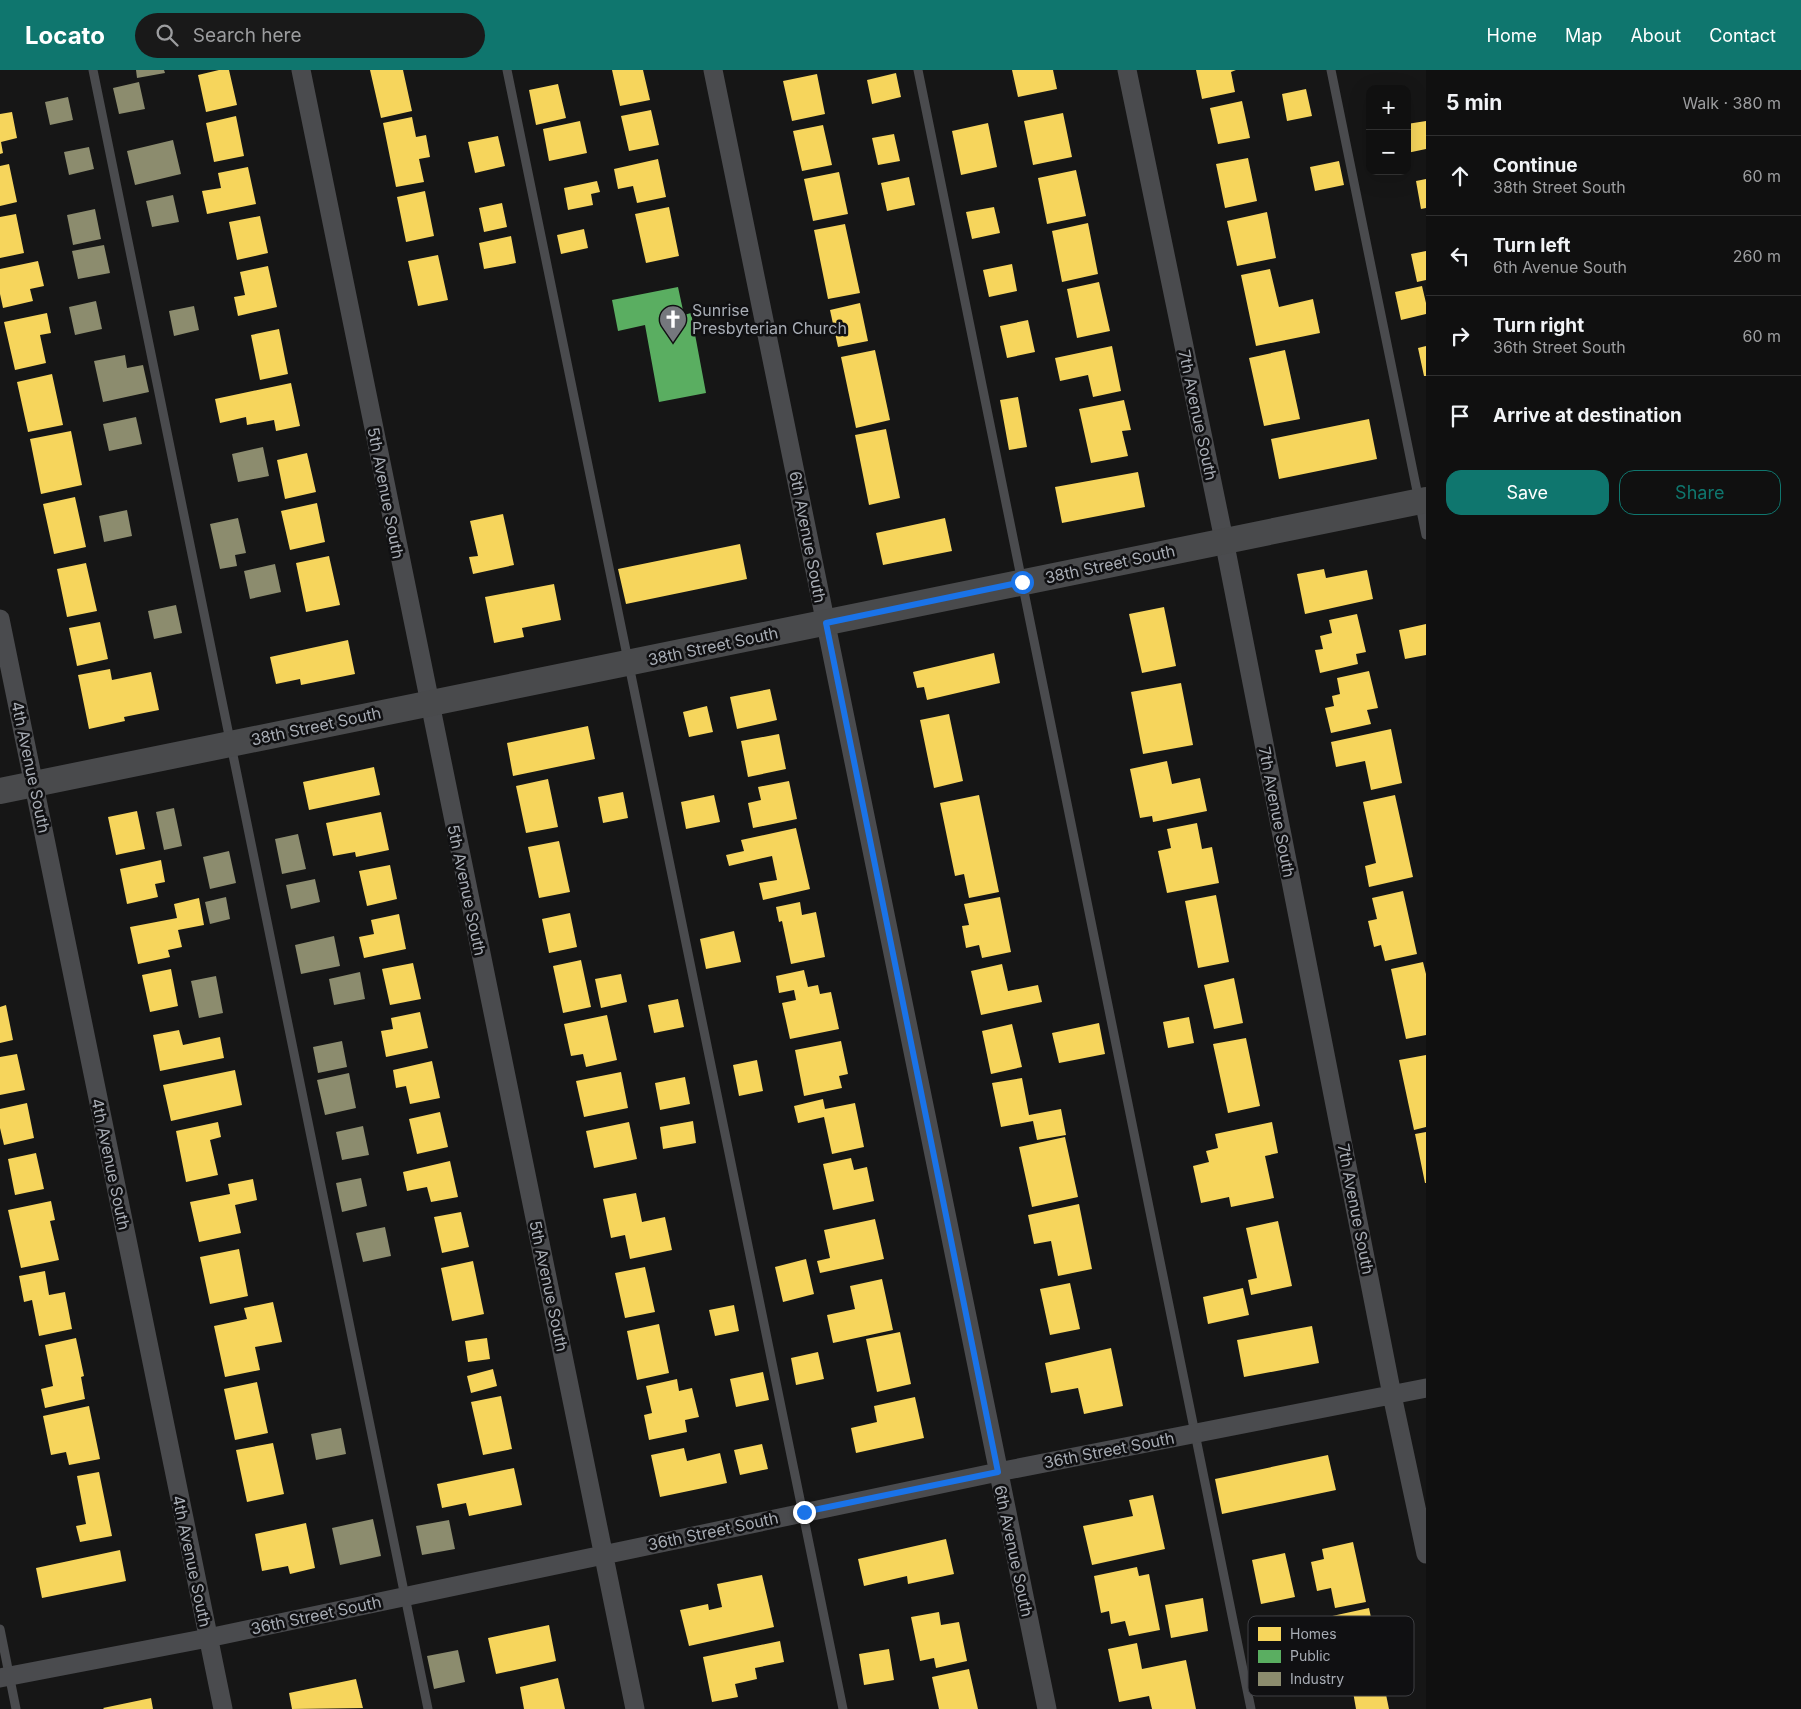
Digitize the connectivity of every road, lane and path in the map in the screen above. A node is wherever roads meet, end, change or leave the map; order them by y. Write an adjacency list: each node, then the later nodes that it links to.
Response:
1 (93, 70): 16 (lane)
2 (300, 70): 15 (street, 5th Avenue South)
3 (507, 70): 14 (lane)
4 (713, 70): 13 (street, 6th Avenue South)
5 (918, 70): 11 (lane)
6 (1127, 70): 10 (street, 7th Avenue South)
7 (1331, 70): 8 (lane)
8 (1423, 500): 9 (lane); 10 (main road, 38th Street South)
9 (1426, 535)
10 (1224, 540): 11 (main road, 38th Street South); 20 (street, 7th Avenue South)
11 (1022, 582): 13 (main road, 38th Street South); 21 (lane)
12 (0, 619): 17 (street, 4th Avenue South)
13 (826, 623): 14 (main road, 38th Street South); 22 (street, 6th Avenue South)
14 (629, 663): 15 (main road, 38th Street South); 23 (lane)
15 (429, 703): 16 (main road, 38th Street South); 24 (street, 5th Avenue South)
16 (231, 744): 17 (main road, 38th Street South); 26 (lane)
17 (34, 784): 18 (main road, 38th Street South); 28 (street, 4th Avenue South)
18 (0, 791)
19 (1426, 1388): 20 (street, 36th Street South)
20 (1392, 1394): 21 (street, 36th Street South); 25 (street, 7th Avenue South)
21 (1194, 1433): 22 (street, 36th Street South); 30 (lane)
22 (998, 1472): 23 (street, 36th Street South); 37 (street, 6th Avenue South)
23 (804, 1512): 24 (street, 36th Street South); 36 (lane)
24 (604, 1554): 26 (street, 36th Street South); 35 (street, 5th Avenue South)
25 (1426, 1554)
26 (405, 1596): 28 (street, 36th Street South); 34 (lane)
27 (0, 1630): 29 (lane)
28 (208, 1638): 29 (street, 36th Street South); 33 (street, 4th Avenue South)
29 (5, 1677): 32 (lane)
30 (1248, 1694)
31 (1248, 1696): 38 (lane)
32 (16, 1709)
33 (223, 1709)
34 (428, 1709)
35 (635, 1709)
36 (843, 1709)
37 (1047, 1709)
38 (1251, 1709)

